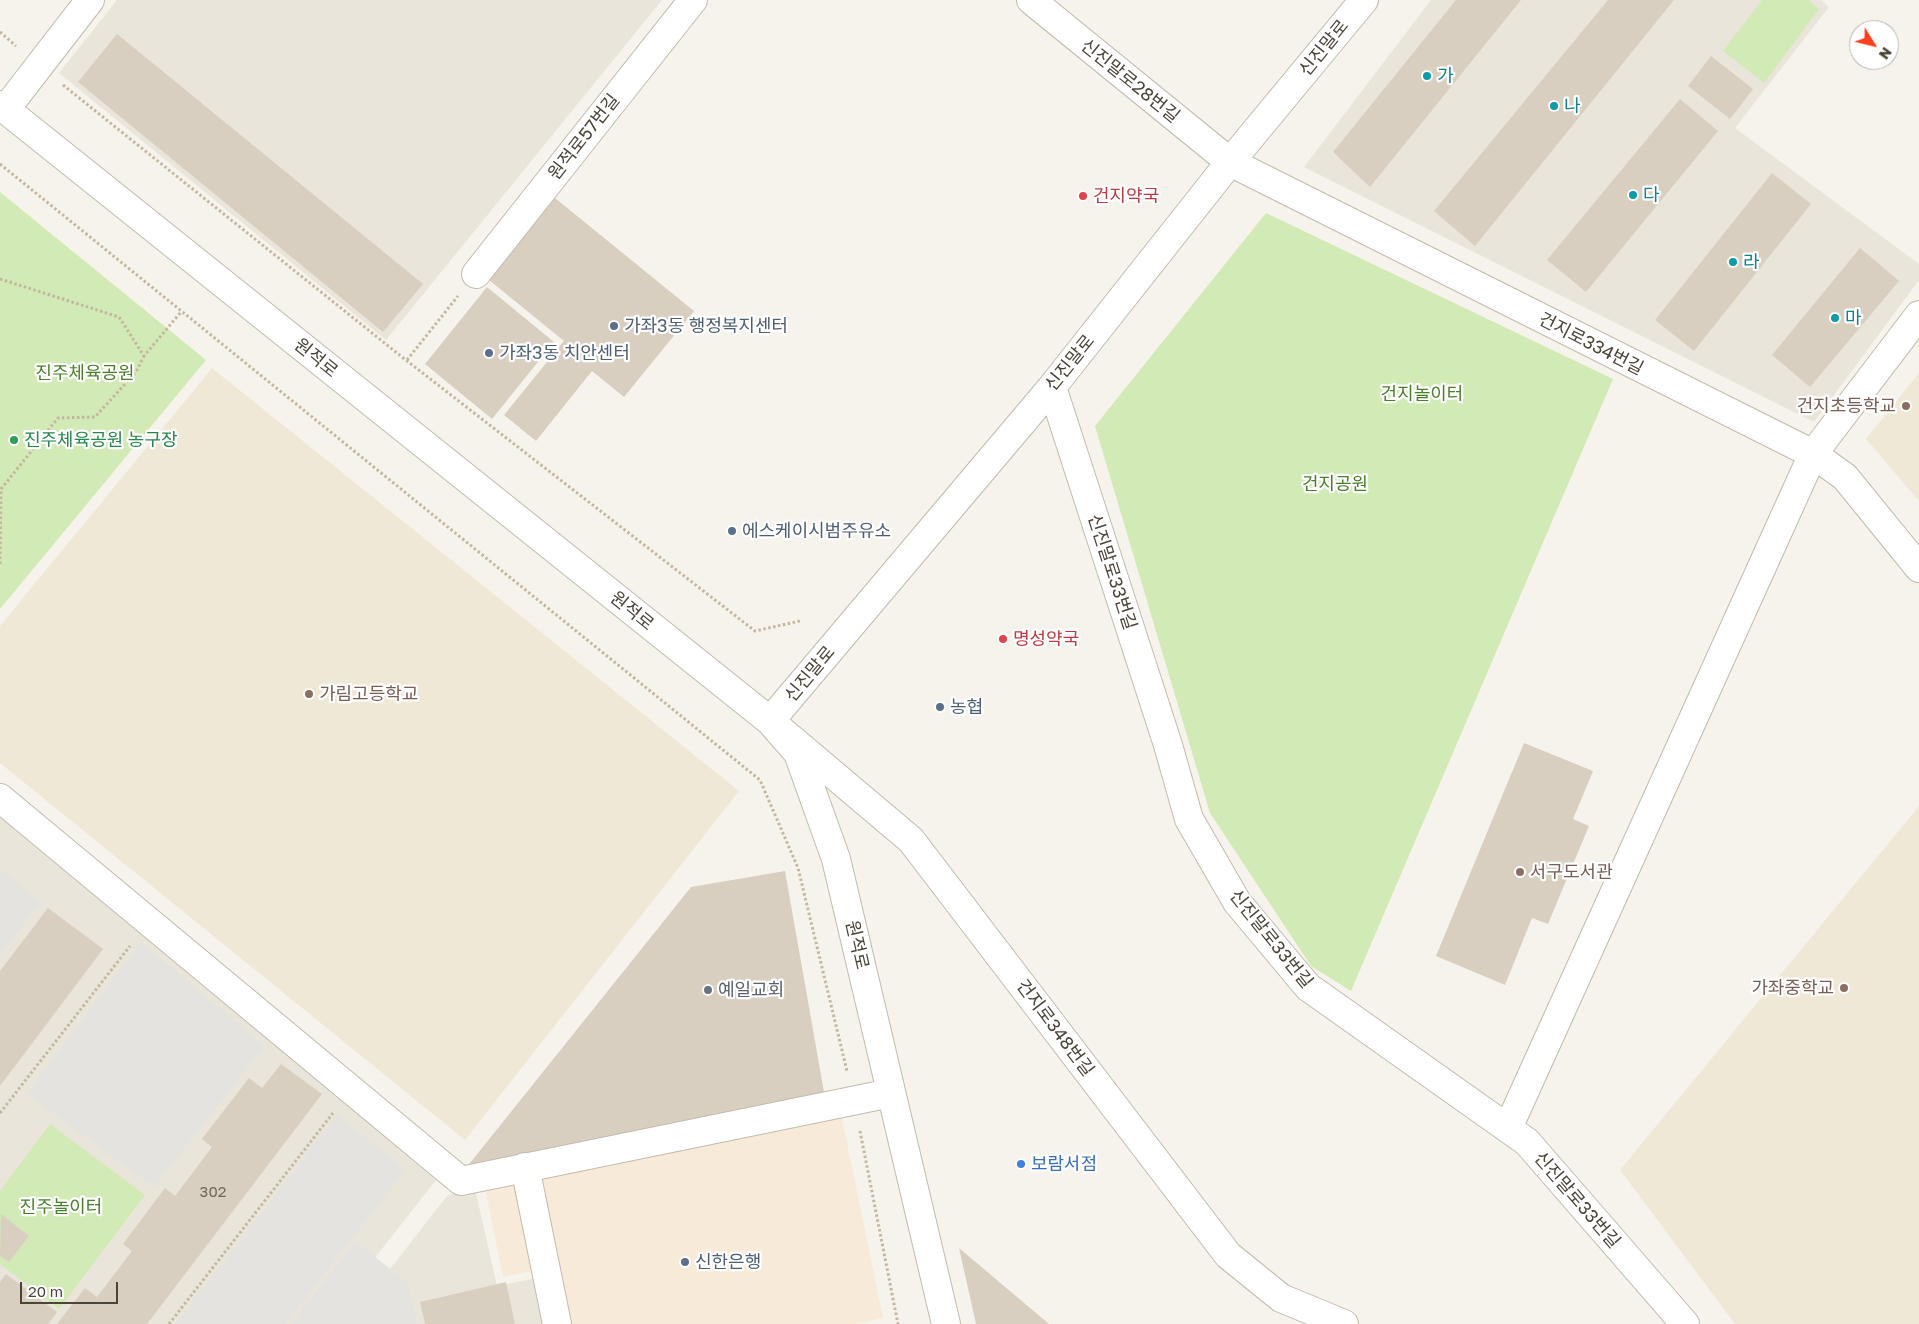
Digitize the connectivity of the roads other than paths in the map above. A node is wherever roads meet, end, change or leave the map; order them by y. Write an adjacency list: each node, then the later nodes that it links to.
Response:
1 (90, 0): 5 (street)
2 (693, 0): 7 (street, 원적로57번길)
3 (1031, 0): 6 (street, 신진말로28번길)
4 (1364, 0): 6 (street, 신진말로)
5 (3, 107): 12 (street, 원적로)
6 (1230, 162): 9 (street, 신진말로); 10 (street, 건지로334번길)
7 (476, 274)
8 (1919, 315): 10 (street)
9 (1052, 387): 12 (street, 신진말로); 15 (street, 신진말로33번길)
10 (1813, 454): 11 (street, 건지로334번길); 15 (street)
11 (1919, 568)
12 (770, 721): 14 (street, 원적로); 19 (street, 건지로348번길)
13 (0, 798): 16 (street)
14 (892, 1093): 16 (street); 17 (street, 원적로)
15 (1508, 1128): 20 (street, 신진말로33번길)
16 (525, 1167): 18 (street)
17 (940, 1323)
18 (557, 1324)
19 (1344, 1324)
20 (1685, 1324)

